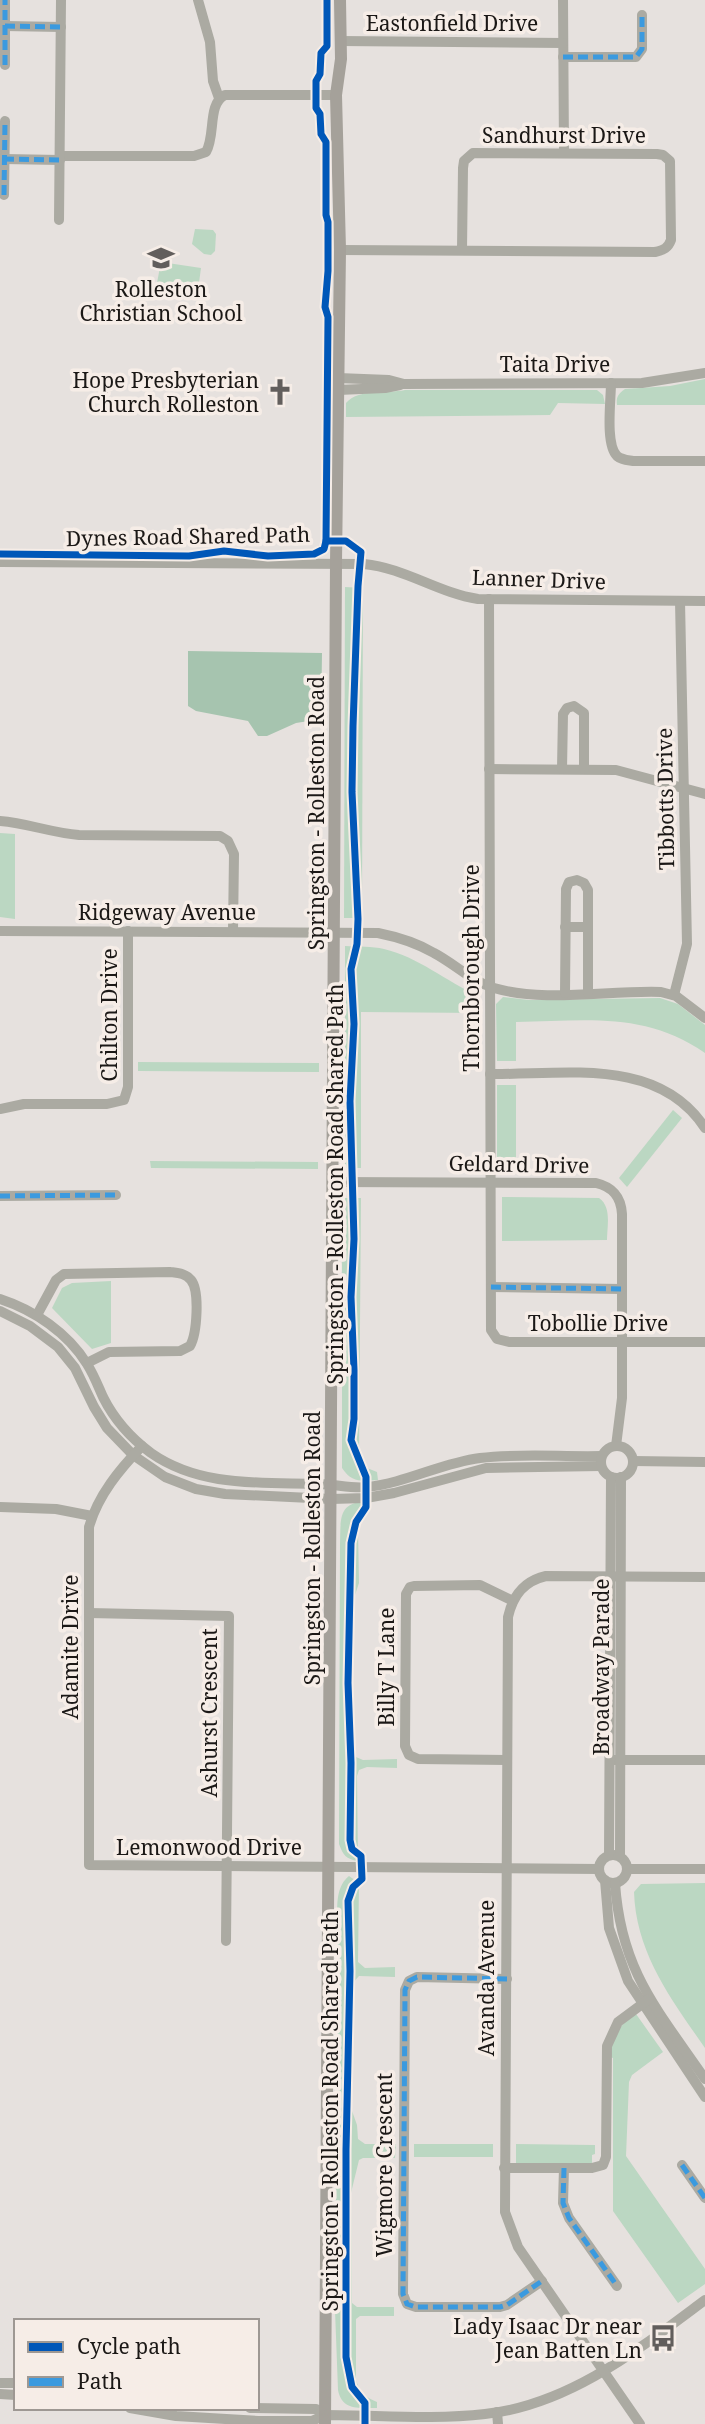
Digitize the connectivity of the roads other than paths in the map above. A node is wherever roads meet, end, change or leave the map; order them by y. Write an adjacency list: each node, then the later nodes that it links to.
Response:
1 (5, 0): 7 (street)
2 (61, 0): 8 (street)
3 (198, 0): 14 (street)
4 (340, 0): 9 (main road, Springston - Rolleston Road)
5 (563, 0): 10 (street)
6 (642, 15): 11 (street)
7 (5, 26): 8 (street); 12 (street)
8 (61, 27): 17 (street)
9 (341, 41): 10 (street, Eastonfield Drive); 13 (main road, Springston - Rolleston Road)
10 (563, 43): 11 (street)
11 (563, 57): 16 (street)
12 (5, 65)
13 (336, 95): 14 (street); 21 (main road, Springston - Rolleston Road)
14 (219, 98): 17 (street)
15 (5, 121): 18 (street)
16 (564, 153): 22 (street, Sandhurst Drive); 22 (street, Sandhurst Drive)
17 (60, 158): 18 (street); 20 (street)
18 (4, 159): 19 (street)
19 (4, 195)
20 (59, 220)
21 (340, 250): 22 (street, Sandhurst Drive); 25 (main road, Springston - Rolleston Road)
22 (462, 250)
23 (705, 373): 24 (street, Taita Drive)
24 (611, 383): 25 (street, Taita Drive); 26 (street)
25 (338, 384): 28 (main road, Springston - Rolleston Road)
26 (705, 461)
27 (0, 562): 28 (street, Lanner Drive)
28 (336, 563): 29 (street, Lanner Drive); 43 (main road, Springston - Rolleston Road)
29 (489, 599): 30 (street, Lanner Drive); 32 (street, Thornborough Drive)
30 (680, 601): 31 (street, Lanner Drive); 35 (street, Tibbotts Drive)
31 (705, 601)
32 (489, 769): 33 (street); 44 (street, Thornborough Drive)
33 (562, 769): 34 (street); 34 (street)
34 (584, 769): 35 (street)
35 (684, 788): 36 (street); 47 (street, Tibbotts Drive)
36 (705, 794)
37 (0, 821): 42 (street)
38 (565, 927): 39 (street); 39 (street); 45 (street)
39 (588, 927): 46 (street)
40 (0, 931): 41 (street, Ridgeway Avenue)
41 (128, 931): 42 (street, Ridgeway Avenue); 50 (street, Chilton Drive)
42 (233, 931): 43 (street, Ridgeway Avenue)
43 (335, 932): 44 (street, Ridgeway Avenue); 52 (main road, Springston - Rolleston Road)
44 (491, 986): 45 (street, Ridgeway Avenue); 49 (street, Thornborough Drive)
45 (565, 993): 46 (street, Ridgeway Avenue)
46 (588, 993): 47 (street, Ridgeway Avenue)
47 (674, 995): 48 (street)
48 (705, 1018)
49 (490, 1074): 51 (street); 53 (street, Thornborough Drive)
50 (0, 1109)
51 (705, 1128)
52 (334, 1182): 53 (street, Geldard Drive); 72 (main road, Springston - Rolleston Road)
53 (490, 1183): 56 (street, Thornborough Drive); 57 (street, Geldard Drive)
54 (116, 1195): 55 (street)
55 (0, 1196)
56 (491, 1287): 57 (street); 61 (street, Thornborough Drive)
57 (622, 1289): 63 (street, Geldard Drive)
58 (0, 1299): 60 (street)
59 (0, 1311): 67 (street)
60 (37, 1315): 64 (street); 64 (street)
61 (493, 1336): 63 (street, Tobollie Drive)
62 (705, 1342): 63 (street, Tobollie Drive)
63 (622, 1343): 66 (street, Geldard Drive)
64 (87, 1363): 65 (street)
65 (142, 1446): 67 (street, Adamite Drive); 72 (street)
66 (616, 1446): 68 (street); 69 (street)
67 (134, 1455): 73 (street); 75 (street, Adamite Drive)
68 (601, 1461): 71 (street); 72 (street); 73 (street)
69 (633, 1461): 70 (street); 71 (street)
70 (705, 1462)
71 (616, 1477): 76 (street, Broadway Parade)
72 (332, 1484): 73 (main road, Springston - Rolleston Road)
73 (331, 1499): 86 (main road, Springston - Rolleston Road)
74 (0, 1507): 75 (street)
75 (92, 1516): 79 (street, Adamite Drive)
76 (616, 1577): 77 (street); 78 (street); 81 (street, Broadway Parade)
77 (705, 1577)
78 (513, 1601): 80 (street, Avanda Avenue); 80 (street, Billy T Lane)
79 (89, 1613): 84 (street, Adamite Drive); 85 (street, Ashurst Crescent)
80 (507, 1760): 87 (street, Avanda Avenue)
81 (615, 1760): 82 (street); 83 (street, Broadway Parade)
82 (705, 1760)
83 (614, 1855): 88 (street); 89 (street)
84 (89, 1865): 85 (street, Lemonwood Drive)
85 (228, 1867): 86 (street, Lemonwood Drive); 92 (street)
86 (330, 1868): 87 (street, Lemonwood Drive); 109 (main road, Springston - Rolleston Road)
87 (506, 1868): 88 (street, Lemonwood Drive); 93 (street, Avanda Avenue)
88 (598, 1869): 91 (street)
89 (627, 1869): 90 (street); 91 (street)
90 (705, 1869)
91 (610, 1882): 94 (street)
92 (226, 1941)
93 (507, 1979): 98 (street, Avanda Avenue); 101 (street, Wigmore Crescent)
94 (646, 2001): 95 (street); 96 (street); 99 (street)
95 (705, 2079)
96 (705, 2097)
97 (682, 2165): 100 (street)
98 (504, 2168): 99 (street); 101 (street, Avanda Avenue)
99 (564, 2168): 102 (street)
100 (705, 2198)
101 (542, 2281): 104 (street, Avanda Avenue)
102 (617, 2286)
103 (705, 2300): 104 (street)
104 (603, 2371): 107 (street); 111 (street, Avanda Avenue)
105 (259, 2408): 109 (street)
106 (146, 2410): 108 (street)
107 (497, 2412): 109 (street); 110 (street)
108 (202, 2417): 109 (street)
109 (325, 2419)
110 (498, 2424)
111 (640, 2424)

